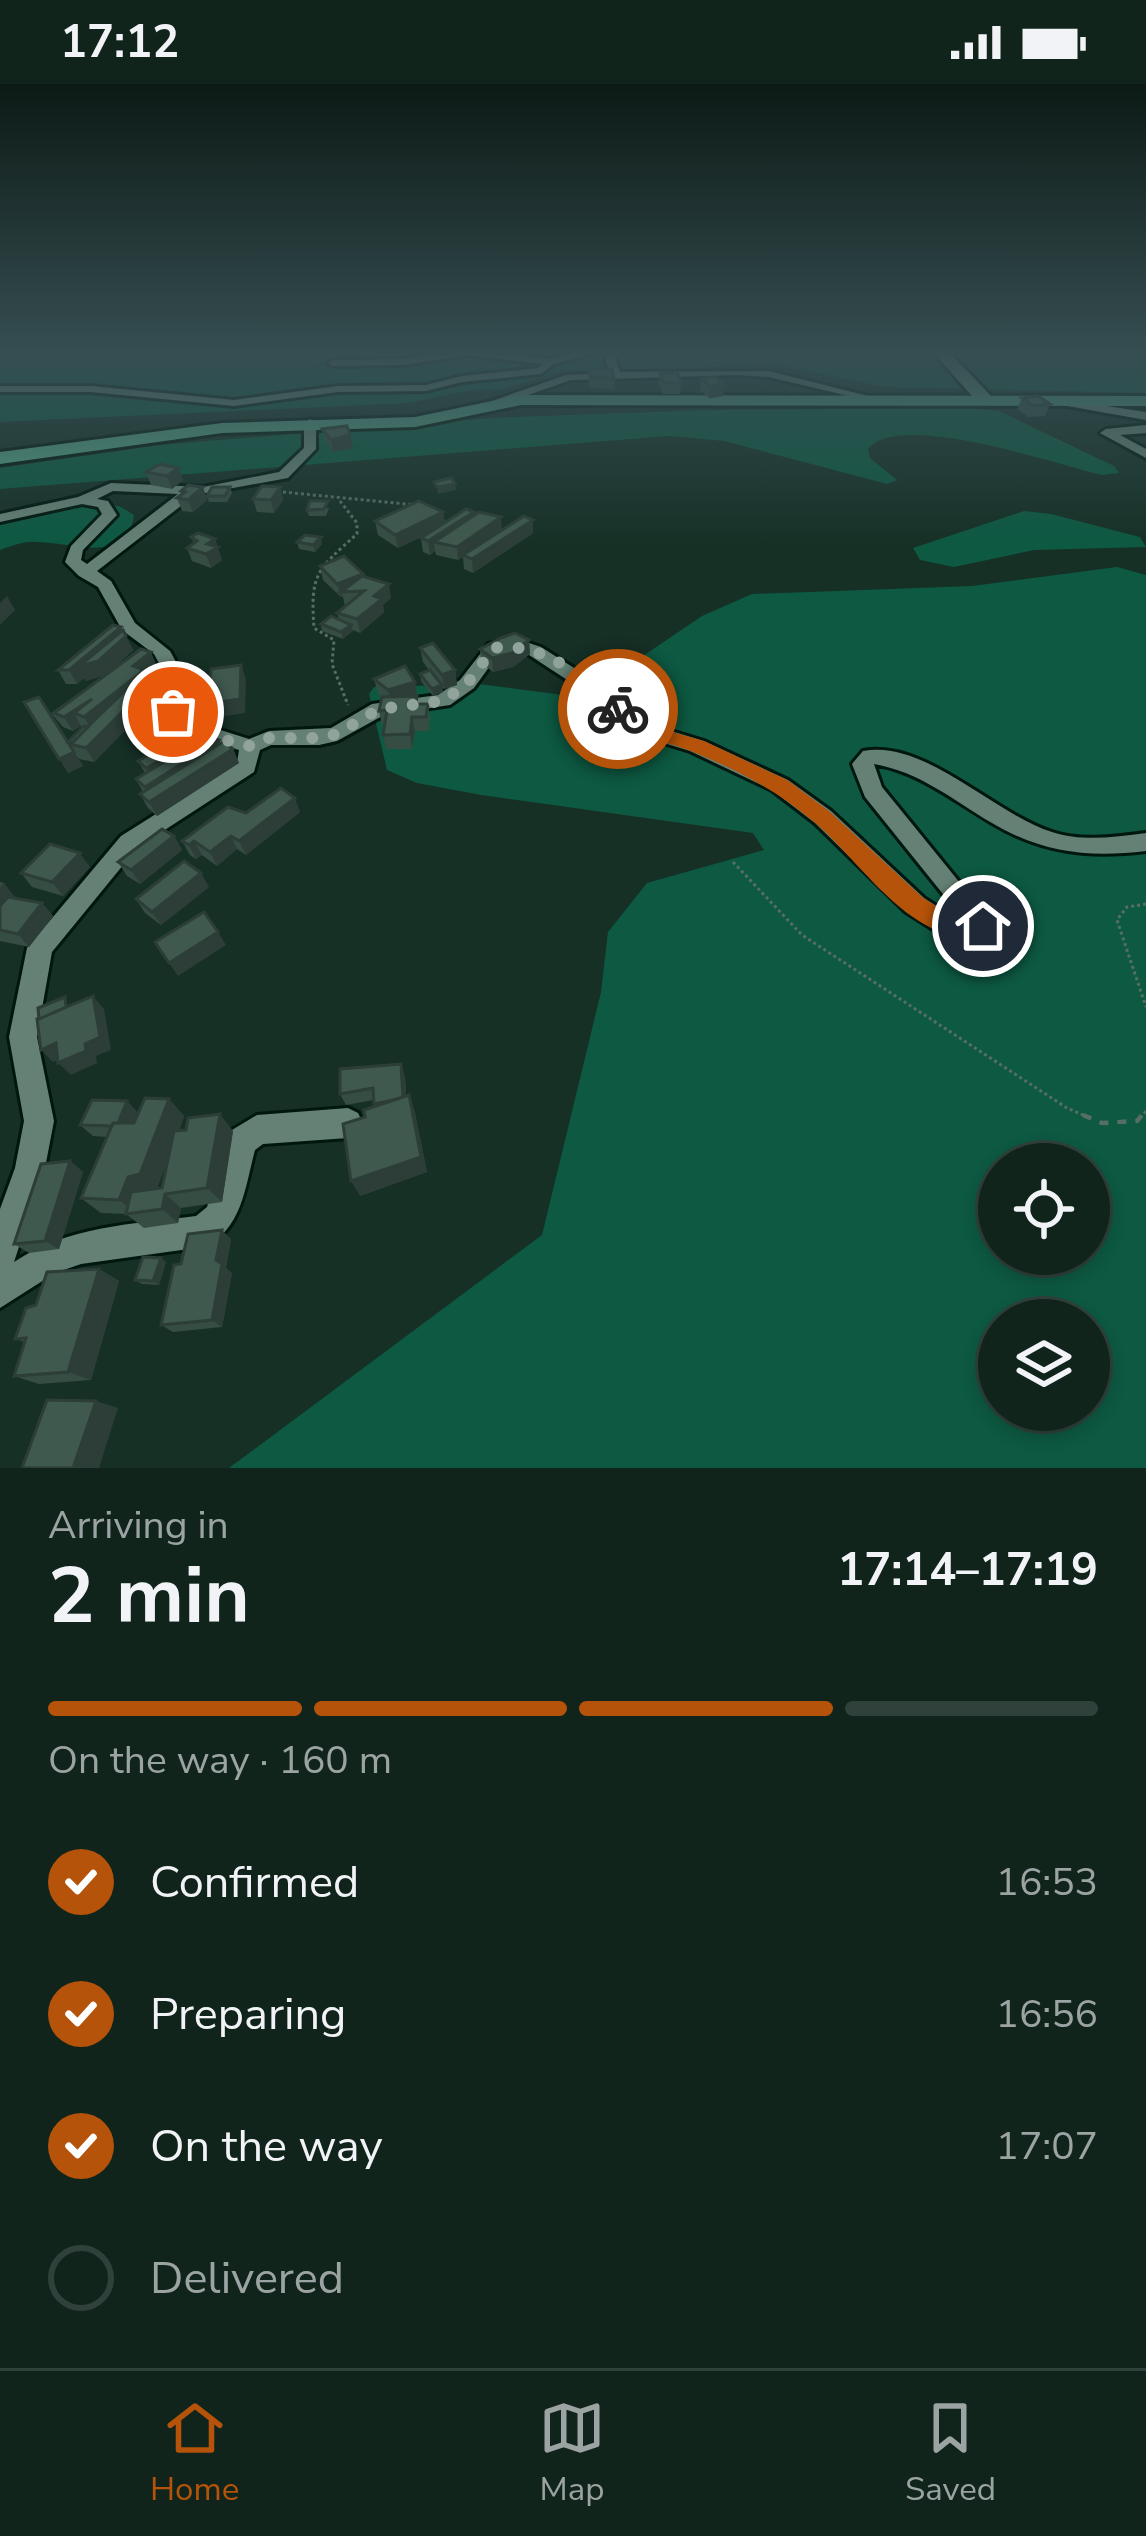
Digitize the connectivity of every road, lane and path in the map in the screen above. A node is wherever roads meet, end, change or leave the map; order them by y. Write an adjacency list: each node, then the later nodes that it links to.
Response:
1 (440, 417): 2 (main road)
2 (310, 423): 5 (main road); 6 (street)
3 (1146, 429): 4 (street)
4 (1146, 454)
5 (0, 458)
6 (191, 491): 8 (street); 12 (street)
7 (267, 491): 9 (path)
8 (82, 500): 11 (street); 12 (street)
9 (339, 500): 10 (path); 13 (path)
10 (419, 505)
11 (0, 518)
12 (85, 573): 14 (street)
13 (352, 723): 14 (street); 15 (street)
14 (250, 746): 21 (street)
15 (1146, 842)
16 (733, 862): 19 (path)
17 (1146, 904): 18 (path)
18 (1146, 1007)
19 (1146, 1111)
20 (348, 1123): 22 (street)
21 (0, 1255)
22 (0, 1291)

